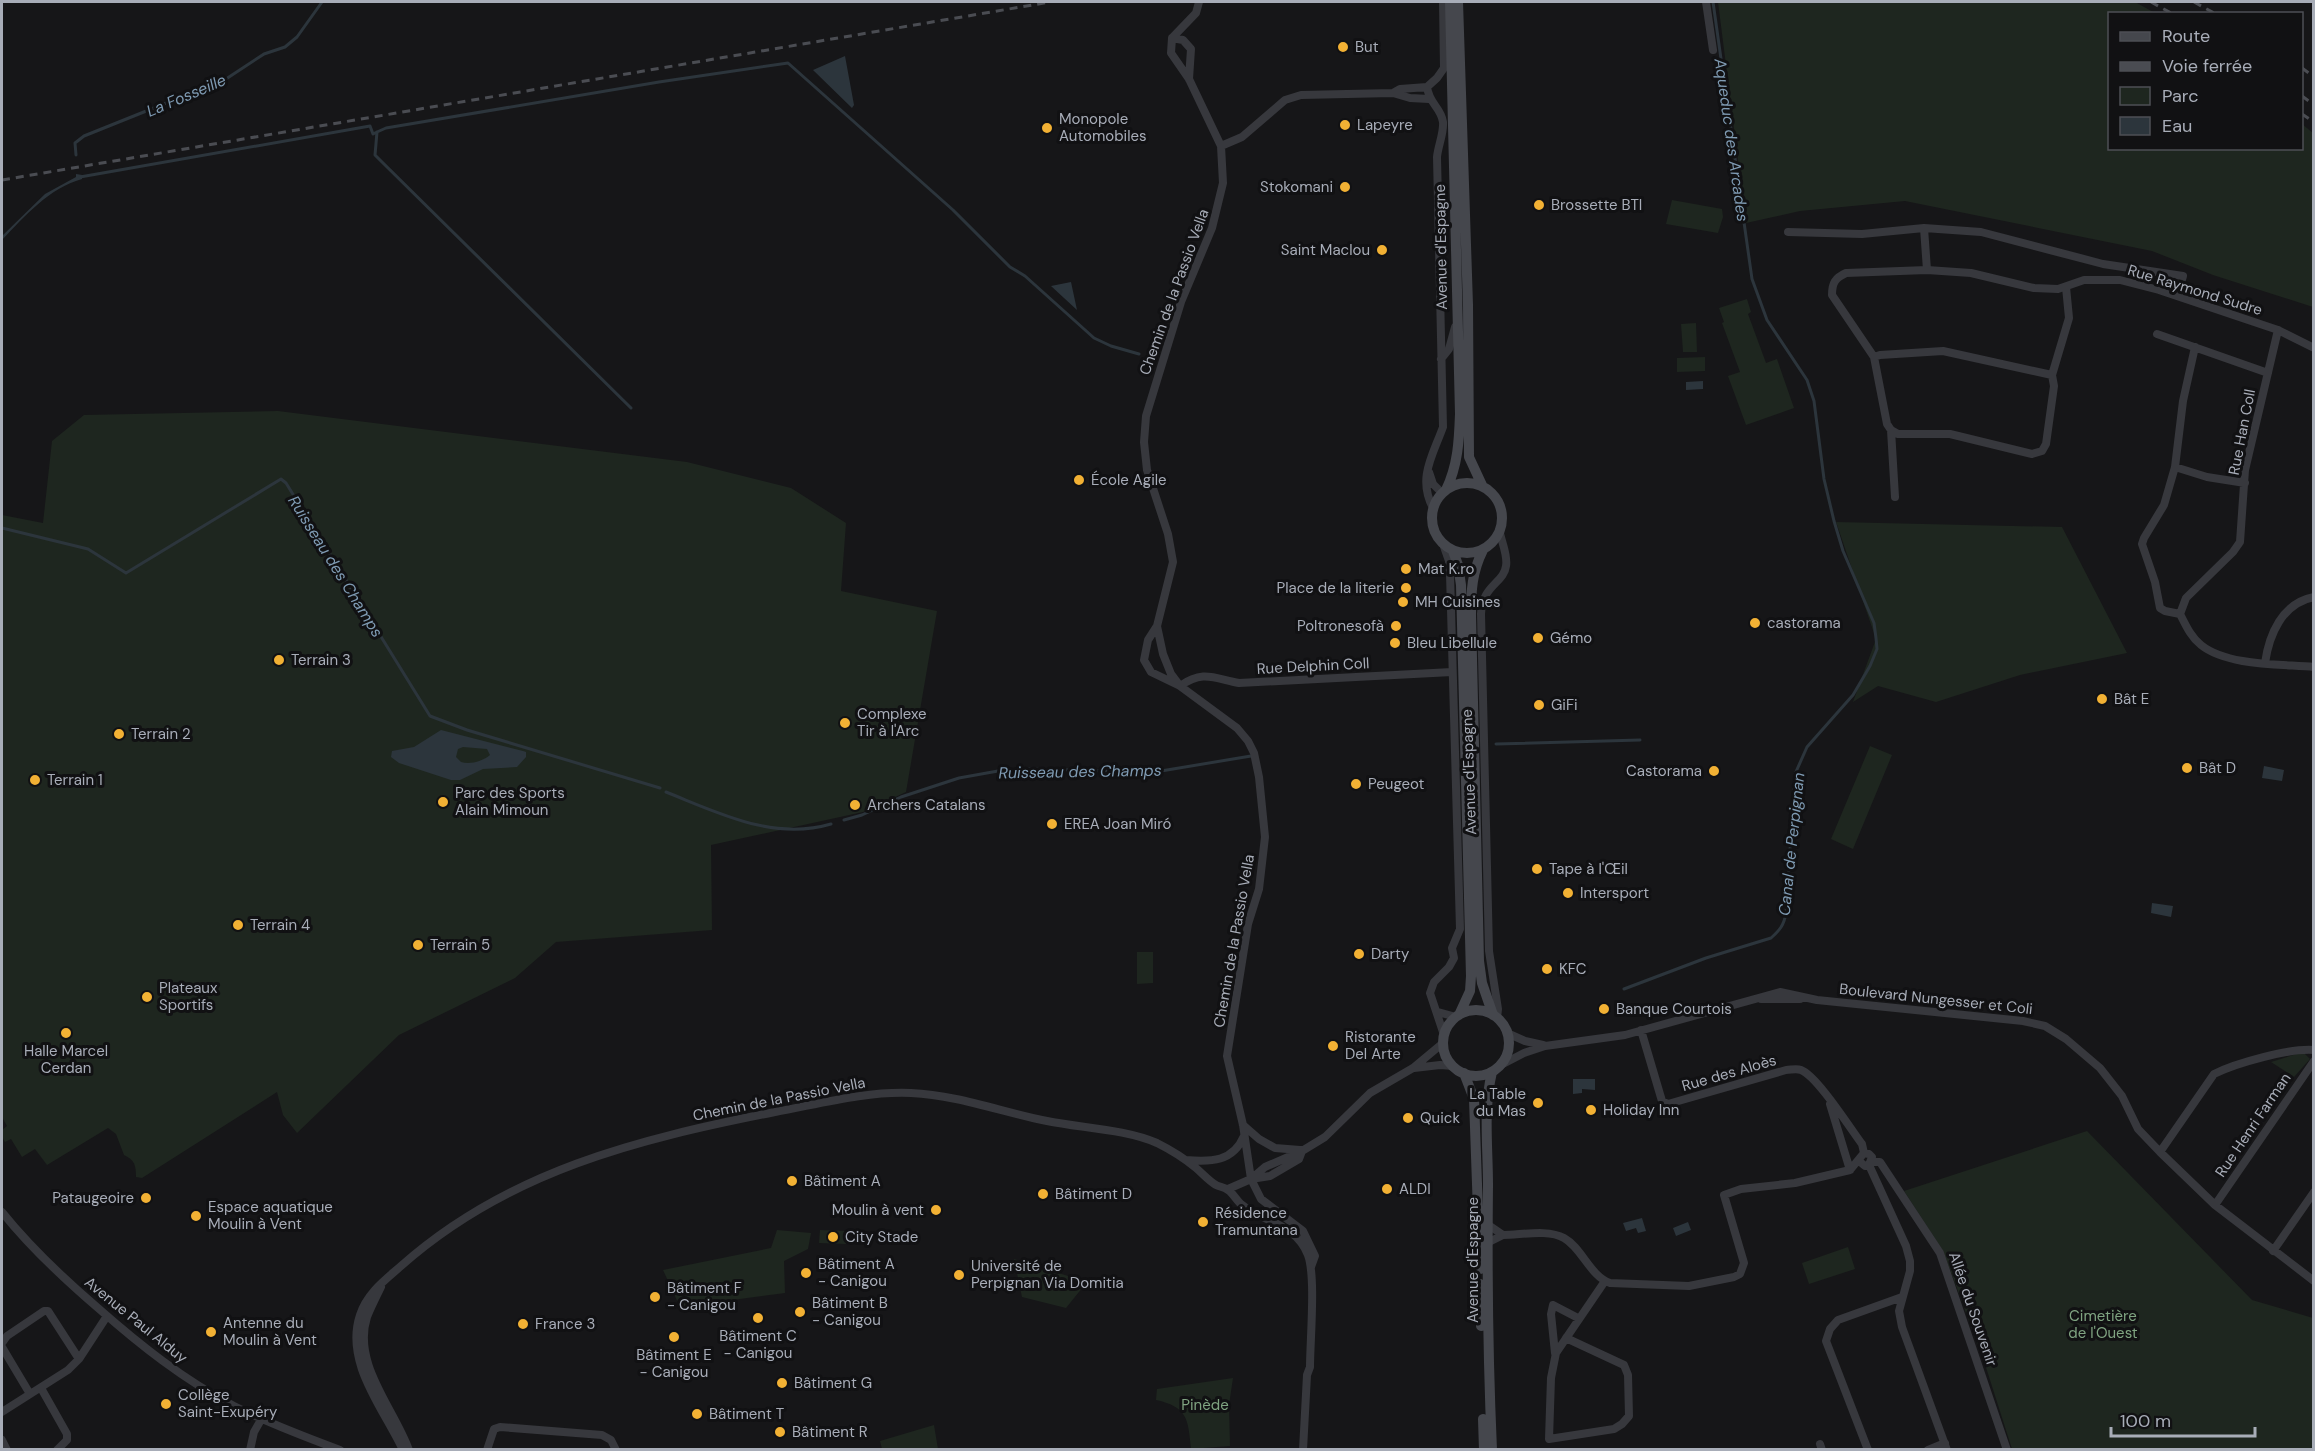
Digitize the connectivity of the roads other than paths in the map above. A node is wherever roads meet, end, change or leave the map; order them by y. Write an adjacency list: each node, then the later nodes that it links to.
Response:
1 (1199, 2): 6 (street)
2 (1443, 2): 9 (street)
3 (1450, 2): 17 (main road, Avenue d'Espagne)
4 (1458, 2): 31 (main road, Avenue d'Espagne)
5 (1706, 2): 7 (street)
6 (1172, 38): 8 (street, Chemin de la Passio Vella); 8 (street, Chemin de la Passio Vella)
7 (1713, 50)
8 (1189, 79): 12 (street, Chemin de la Passio Vella)
9 (1427, 87): 10 (street); 11 (street, Avenue d'Espagne)
10 (1393, 93): 11 (street); 12 (street)
11 (1429, 99): 24 (street, Avenue d'Espagne)
12 (1221, 146): 41 (street, Chemin de la Passio Vella)
13 (1924, 228): 14 (street); 15 (street); 18 (street)
14 (1788, 232)
15 (1927, 270): 16 (street, Rue Raymond Sudre); 23 (street, Rue Raymond Sudre)
16 (2066, 286): 18 (street, Rue Raymond Sudre); 26 (street)
17 (1457, 296): 24 (street); 32 (main road, Avenue d'Espagne)
18 (2177, 296): 19 (street, Rue Raymond Sudre)
19 (2278, 330): 22 (street, Rue Raymond Sudre); 25 (street, Rue Han Coll)
20 (2157, 334): 21 (street)
21 (2195, 347): 25 (street); 28 (street)
22 (2313, 348)
23 (1874, 357): 26 (street); 27 (street)
24 (1441, 359): 29 (street, Avenue d'Espagne)
25 (2268, 373): 30 (street, Rue Han Coll)
26 (2052, 375): 27 (street)
27 (1891, 430): 33 (street)
28 (2175, 467): 30 (street); 40 (street)
29 (1428, 468): 32 (street); 34 (street, Avenue d'Espagne)
30 (2245, 483): 40 (street, Rue Han Coll)
31 (1482, 485): 32 (main road); 35 (main road)
32 (1444, 491): 34 (main road)
33 (1895, 497)
34 (1433, 508): 36 (main road)
35 (1500, 533): 37 (main road); 48 (street, Avenue d'Espagne)
36 (1443, 544): 38 (main road); 44 (street, Avenue d'Espagne)
37 (1483, 550): 38 (main road); 48 (main road, Avenue d'Espagne)
38 (1453, 551): 47 (main road, Avenue d'Espagne)
39 (2313, 597): 42 (street)
40 (2180, 614): 42 (street)
41 (1157, 626): 45 (street, Chemin de la Passio Vella); 45 (street)
42 (2265, 663): 43 (street)
43 (2313, 667)
44 (1452, 672): 45 (street, Rue Delphin Coll); 46 (street, Avenue d'Espagne)
45 (1180, 686): 60 (street, Chemin de la Passio Vella)
46 (1438, 1012): 47 (street); 51 (street, Avenue d'Espagne)
47 (1458, 1016): 48 (main road); 51 (main road)
48 (1495, 1016): 50 (main road)
49 (1641, 1030): 52 (street, Boulevard Nungesser et Coli); 59 (street, Rue des Aloès); 63 (street, Boulevard Nungesser et Coli)
50 (1507, 1033): 52 (street, Boulevard Nungesser et Coli); 57 (main road)
51 (1444, 1039): 55 (main road); 56 (street)
52 (1545, 1046): 57 (street, Boulevard Nungesser et Coli)
53 (2313, 1050): 63 (street)
54 (2313, 1061): 71 (street, Rue Henri Farman)
55 (1453, 1066): 56 (street); 58 (main road)
56 (1413, 1068): 62 (street)
57 (1495, 1069): 58 (main road); 73 (main road, Avenue d'Espagne)
58 (1464, 1073): 107 (main road, Avenue d'Espagne)
59 (1829, 1100): 64 (street, Rue des Aloès); 67 (street, Rue des Aloès)
60 (1243, 1125): 61 (street, Chemin de la Passio Vella); 62 (street)
61 (1245, 1134): 65 (street); 68 (street, Chemin de la Passio Vella)
62 (1302, 1151): 68 (street)
63 (2160, 1152): 71 (street, Boulevard Nungesser et Coli)
64 (1862, 1157): 66 (street, Rue des Aloès); 67 (street)
65 (1186, 1160): 69 (street, Chemin de la Passio Vella); 80 (street, Chemin de la Passio Vella)
66 (1871, 1164): 81 (street); 111 (street, Allée du Souvenir)
67 (1850, 1170): 78 (street)
68 (1251, 1179): 69 (street); 77 (street, Chemin de la Passio Vella)
69 (1228, 1189): 77 (street, Chemin de la Passio Vella)
70 (2313, 1192): 76 (street)
71 (2215, 1204): 76 (street, Boulevard Nungesser et Coli)
72 (2, 1212): 82 (street, Avenue Paul Alduy)
73 (1487, 1224): 74 (street); 75 (main road, Avenue d'Espagne)
74 (1503, 1235): 75 (street); 78 (street)
75 (1487, 1244): 108 (main road, Avenue d'Espagne)
76 (2273, 1251): 79 (street, Boulevard Nungesser et Coli)
77 (1311, 1269): 106 (street, Chemin de la Passio Vella)
78 (1605, 1281): 83 (street)
79 (2313, 1281)
80 (382, 1283): 93 (street); 103 (street)
81 (1902, 1297): 95 (street); 109 (street)
82 (107, 1316): 88 (street); 92 (street, Avenue Paul Alduy)
83 (1578, 1318): 84 (street); 87 (street)
84 (1566, 1338): 87 (street); 87 (street)
85 (2, 1342): 88 (street)
86 (2, 1347): 90 (street)
87 (1556, 1353)
88 (79, 1359): 89 (street)
89 (41, 1388): 90 (street); 98 (street)
90 (30, 1394): 91 (street)
91 (2, 1412)
92 (262, 1418): 96 (street, Avenue Paul Alduy); 99 (street)
93 (398, 1438): 101 (street); 102 (street)
94 (2, 1440): 97 (street)
95 (1946, 1446): 110 (street)
96 (324, 1447): 100 (street, Avenue Paul Alduy)
97 (7, 1449)
98 (57, 1449)
99 (250, 1449)
100 (340, 1449)
101 (398, 1449)
102 (403, 1449)
103 (409, 1449)
104 (487, 1449): 105 (street)
105 (615, 1449)
106 (1303, 1449)
107 (1484, 1449)
108 (1491, 1449)
109 (1868, 1449)
110 (1928, 1449)
111 (2007, 1449)

